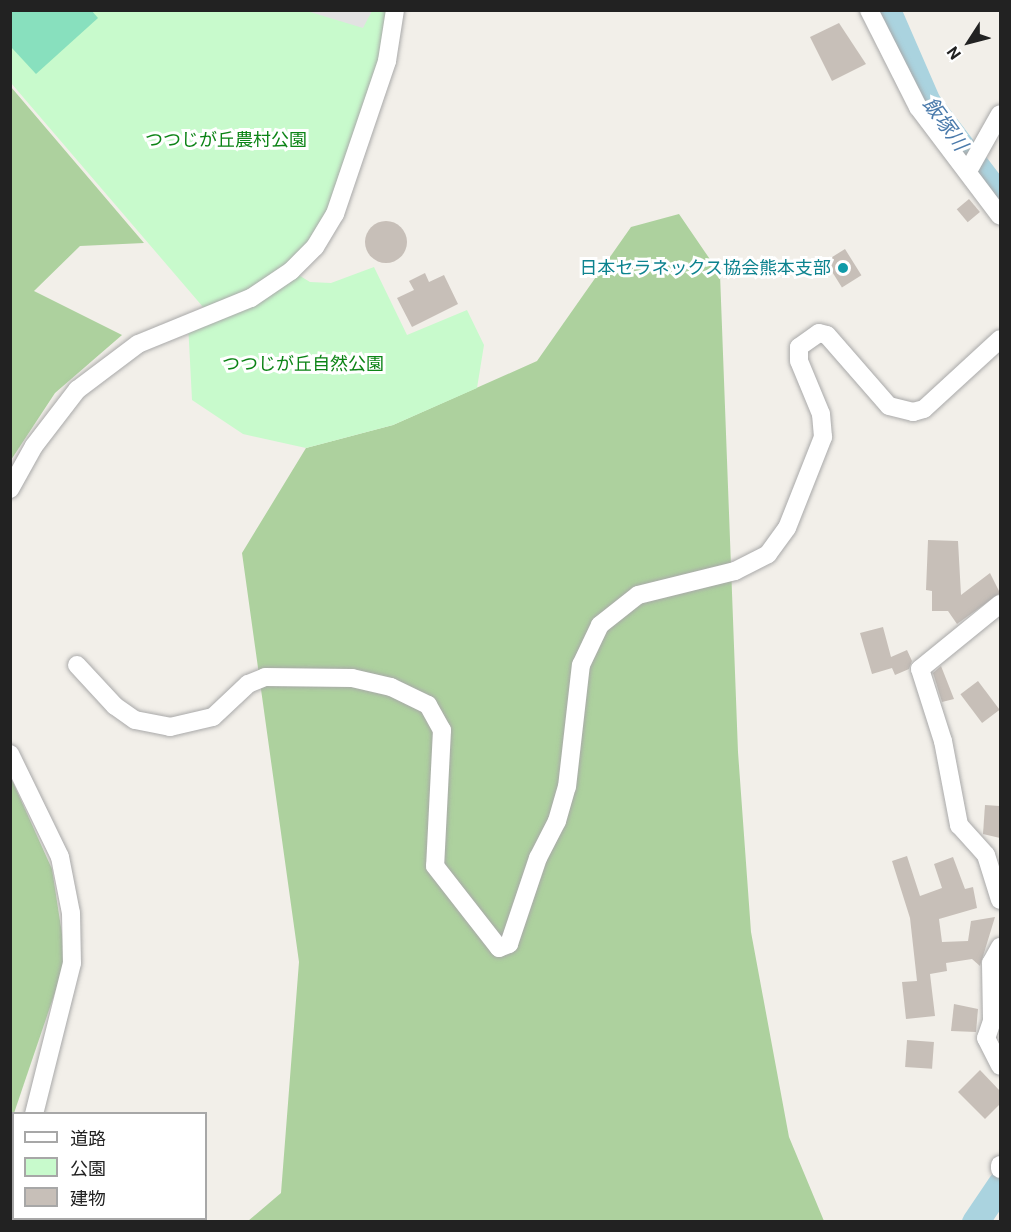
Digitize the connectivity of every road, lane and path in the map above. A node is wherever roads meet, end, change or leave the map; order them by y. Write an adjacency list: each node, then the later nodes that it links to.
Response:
1 (395, 10): 7 (street)
2 (869, 10): 4 (street)
3 (1000, 114): 4 (street)
4 (968, 171): 5 (street)
5 (1000, 216)
6 (1000, 339): 9 (street)
7 (10, 489)
8 (1000, 604): 11 (street)
9 (77, 665)
10 (10, 754): 14 (street)
11 (1000, 900)
12 (1000, 947): 13 (street)
13 (1000, 1066)
14 (34, 1112)

